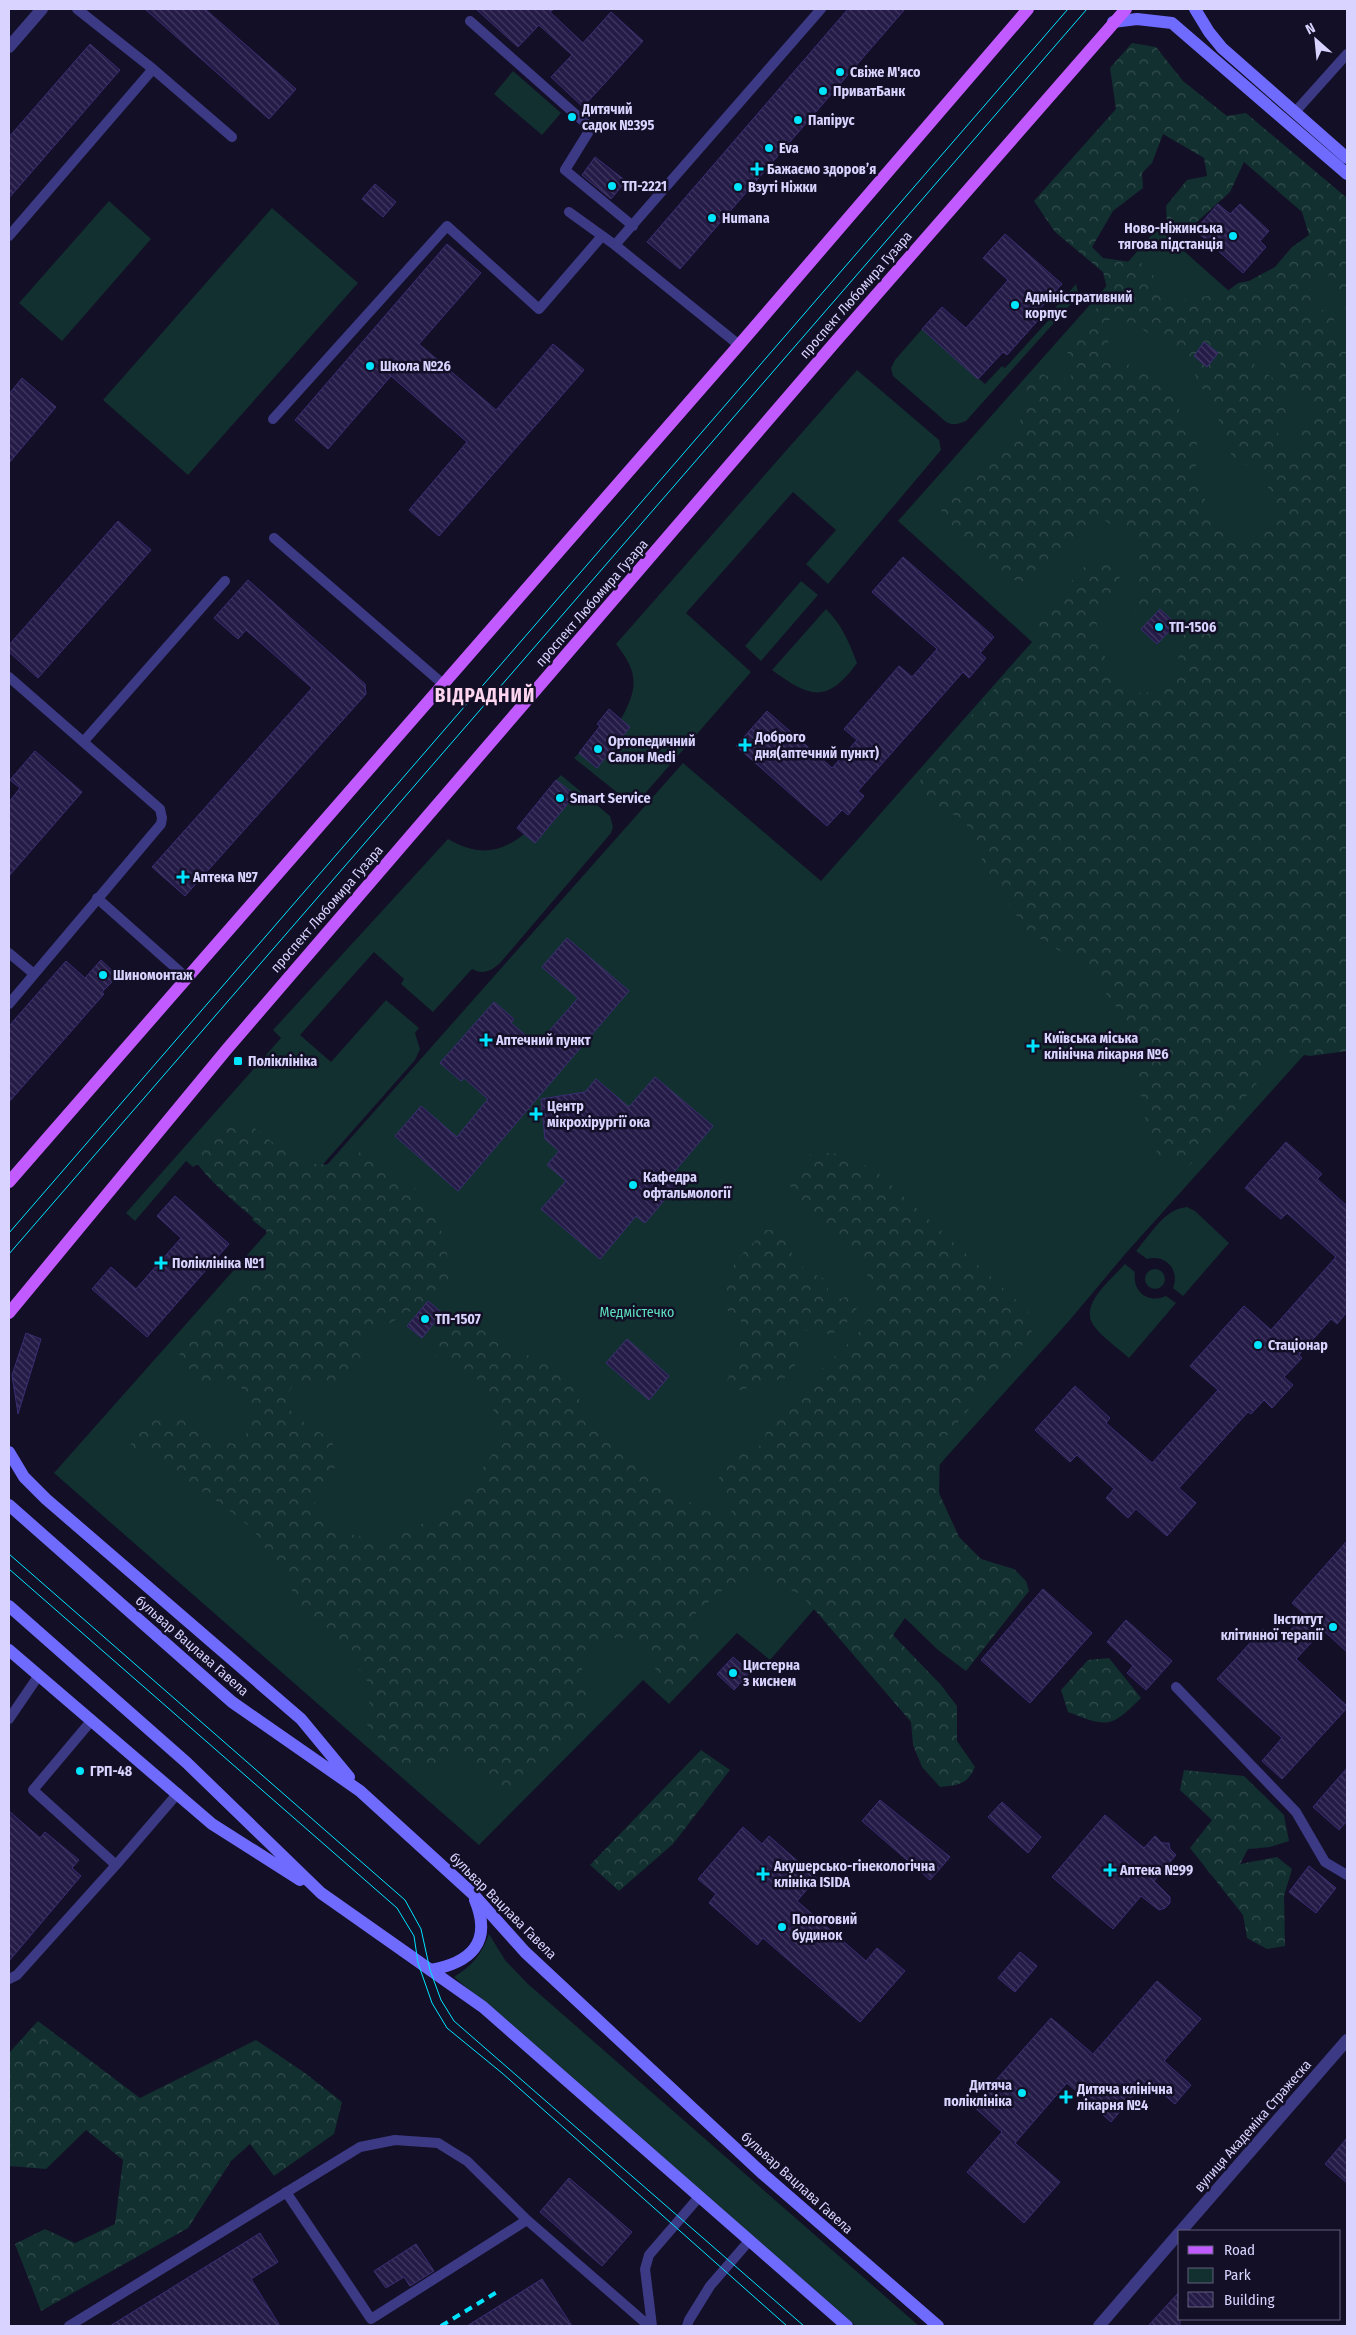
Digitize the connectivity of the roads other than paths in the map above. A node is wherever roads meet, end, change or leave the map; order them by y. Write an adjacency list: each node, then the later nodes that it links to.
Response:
1 (42, 9): 9 (street)
2 (77, 9): 11 (lane)
3 (821, 9): 17 (lane)
4 (1028, 9): 21 (main road)
5 (1126, 9): 8 (main road, проспект Любомира Гузара)
6 (1195, 9): 12 (main road)
7 (470, 21): 17 (lane)
8 (1113, 22): 15 (main road); 34 (main road, проспект Любомира Гузара)
9 (9, 47)
10 (1347, 54): 12 (lane)
11 (153, 68): 13 (lane); 18 (lane)
12 (1295, 112): 14 (main road)
13 (232, 137)
14 (1346, 156)
15 (1347, 174)
16 (569, 212): 19 (lane)
17 (633, 226): 20 (lane)
18 (9, 236)
19 (602, 236): 20 (lane); 22 (lane)
20 (614, 245): 21 (lane)
21 (739, 344): 26 (main road)
22 (273, 419)
23 (274, 538): 26 (lane)
24 (225, 581): 27 (lane)
25 (9, 677): 27 (lane)
26 (443, 684): 31 (main road)
27 (84, 742): 28 (lane)
28 (97, 898): 30 (lane); 31 (lane)
29 (9, 953): 30 (lane)
30 (34, 974): 32 (lane)
31 (187, 978): 33 (main road)
32 (9, 1004)
33 (9, 1182)
34 (45, 1270): 35 (main road, проспект Любомира Гузара); 36 (main road)
35 (9, 1313)
36 (9, 1322)
37 (9, 1452): 45 (main road)
38 (9, 1506): 45 (main road, бульвар Вацлава Гавела)
39 (9, 1606): 49 (main road)
40 (9, 1650): 41 (main road)
41 (39, 1675): 43 (lane); 44 (main road)
42 (1176, 1687): 48 (lane)
43 (9, 1719)
44 (92, 1720): 46 (main road); 47 (lane)
45 (360, 1791): 50 (main road, бульвар Вацлава Гавела)
46 (178, 1793): 47 (lane); 49 (main road)
47 (116, 1865): 52 (lane)
48 (1347, 1875)
49 (321, 1893): 51 (main road)
50 (472, 1894): 51 (main road); 64 (main road, бульвар Вацлава Гавела)
51 (430, 1970): 55 (main road)
52 (9, 1979)
53 (1347, 2040): 57 (street, вулиця Академіка Стражеска)
54 (286, 2192): 56 (lane); 56 (lane); 60 (lane)
55 (700, 2197): 59 (main road); 61 (lane)
56 (527, 2220): 61 (lane)
57 (1182, 2230)
58 (1178, 2234): 65 (street, вулиця Академіка Стражеска)
59 (750, 2241): 62 (lane); 63 (main road)
60 (69, 2326)
61 (650, 2326)
62 (687, 2326)
63 (847, 2326)
64 (938, 2326)
65 (1099, 2326)

